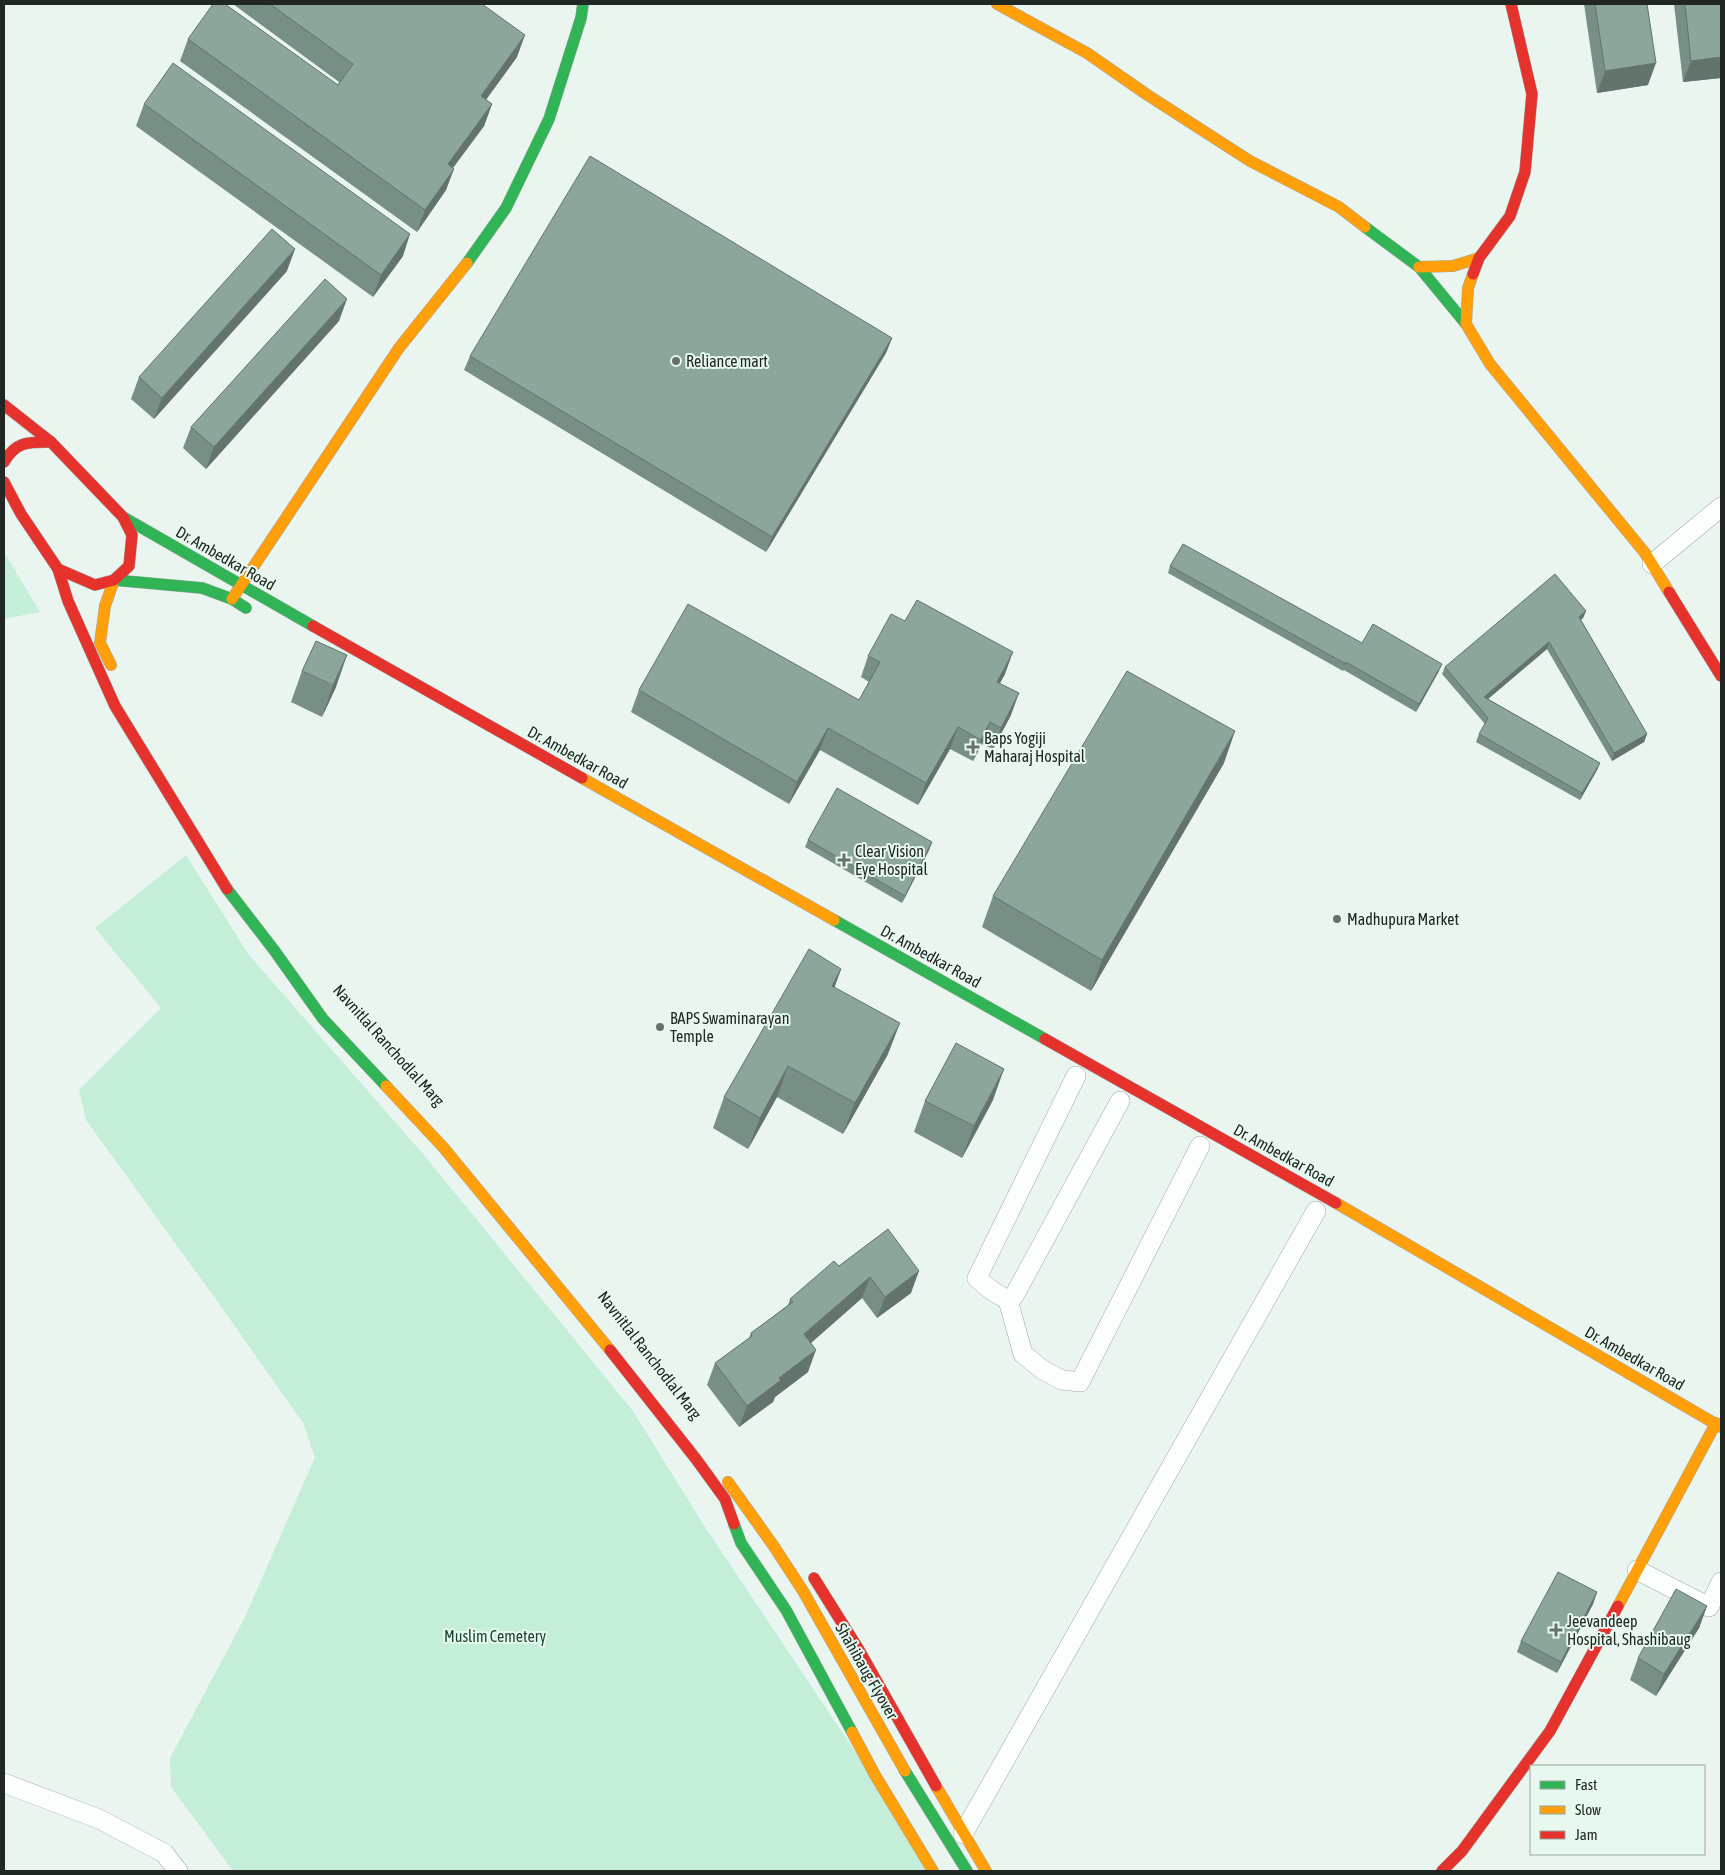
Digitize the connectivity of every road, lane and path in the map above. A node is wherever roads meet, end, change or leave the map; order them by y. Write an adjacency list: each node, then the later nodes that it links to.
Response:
1 (584, 4): 16 (main road)
2 (997, 4): 5 (main road)
3 (1511, 4): 4 (main road)
4 (1479, 258): 5 (main road); 6 (main road)
5 (1419, 267): 6 (main road)
6 (1466, 324): 13 (main road)
7 (4, 405): 8 (main road)
8 (52, 442): 9 (main road); 12 (main road)
9 (4, 462)
10 (4, 482): 14 (main road)
11 (1721, 507): 13 (street)
12 (123, 517): 15 (main road); 16 (main road, Dr. Ambedkar Road)
13 (1652, 564): 20 (main road)
14 (58, 570): 15 (main road, Dr. Ambedkar Road); 31 (main road)
15 (114, 580): 17 (main road, Dr. Ambedkar Road); 19 (main road)
16 (240, 585): 17 (main road); 26 (main road, Dr. Ambedkar Road)
17 (232, 600): 18 (main road, Dr. Ambedkar Road)
18 (256, 613)
19 (116, 676)
20 (1721, 676)
21 (1076, 1076): 25 (street)
22 (1120, 1101): 25 (street)
23 (1200, 1146): 25 (street)
24 (1316, 1211): 38 (street)
25 (1008, 1300)
26 (1718, 1425): 27 (main road)
27 (1703, 1435): 28 (main road); 35 (main road)
28 (1721, 1446)
29 (723, 1475): 30 (main road)
30 (734, 1490): 32 (main road); 42 (main road, Shahibaug Flyover)
31 (725, 1499): 33 (main road); 41 (main road)
32 (765, 1511)
33 (752, 1536)
34 (805, 1564): 38 (main road)
35 (1637, 1570): 36 (street); 39 (main road)
36 (1721, 1582)
37 (4, 1783): 40 (street)
38 (963, 1834): 43 (main road)
39 (1462, 1851): 44 (main road); 45 (main road)
40 (178, 1871)
41 (934, 1871)
42 (967, 1871)
43 (986, 1871)
44 (1442, 1871)
45 (1450, 1871)

